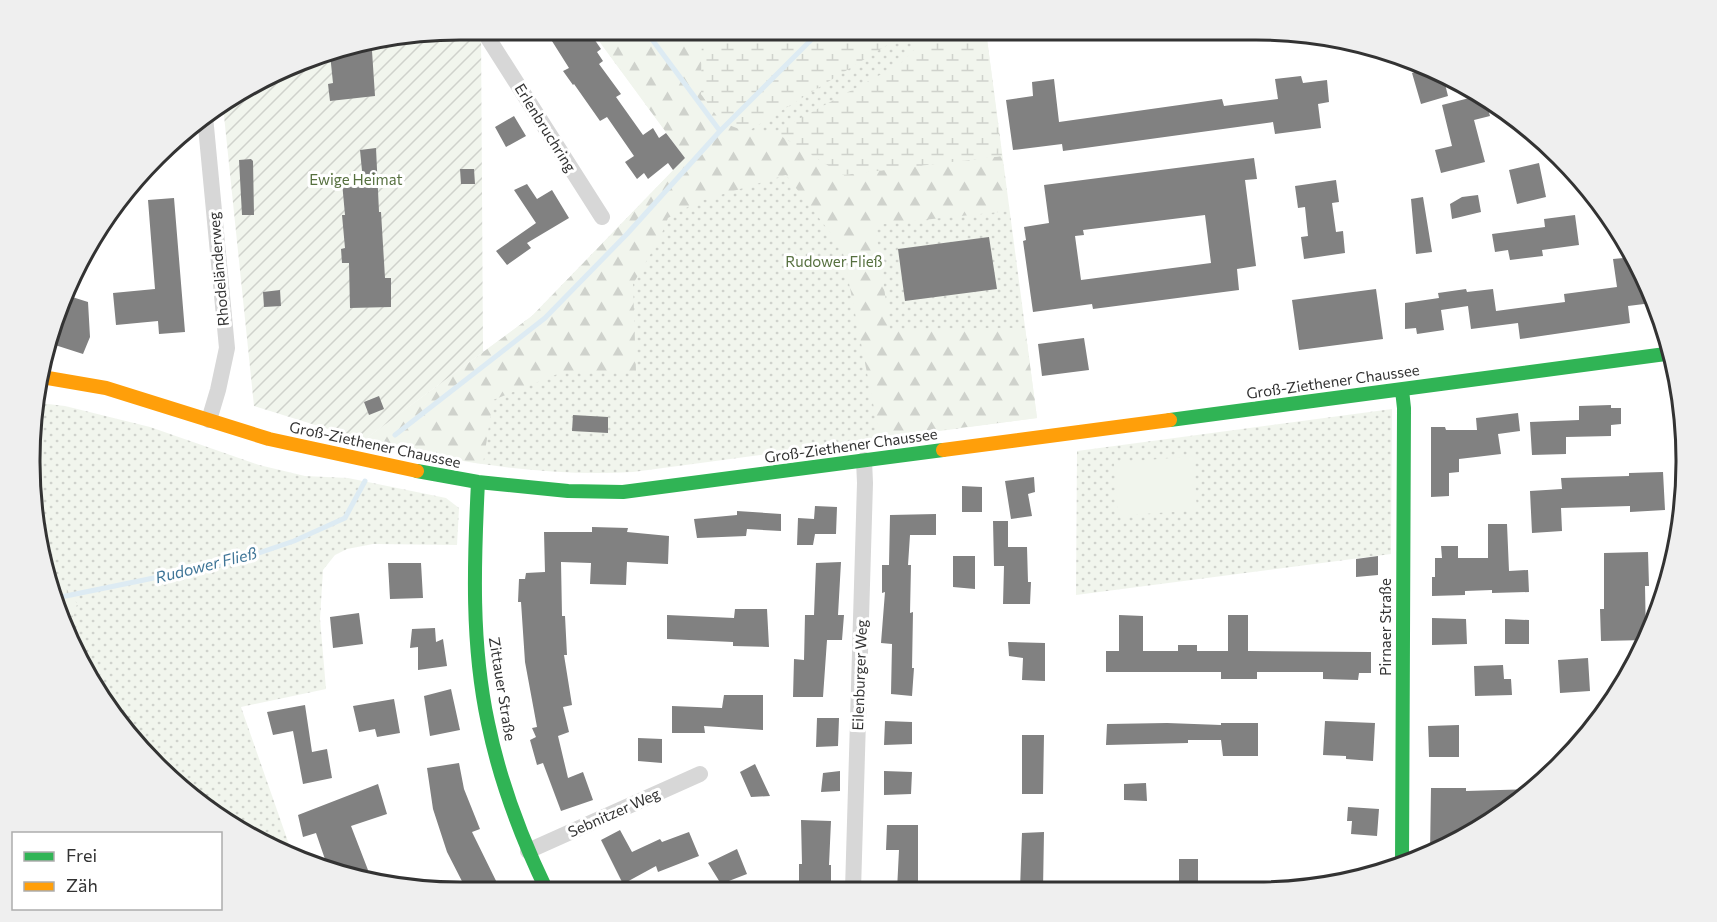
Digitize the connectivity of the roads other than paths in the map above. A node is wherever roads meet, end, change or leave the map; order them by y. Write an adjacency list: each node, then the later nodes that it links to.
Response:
1 (496, 40): 3 (street, Erlenbruchring)
2 (206, 126): 7 (street, Rhodeländerweg)
3 (602, 217)
4 (1663, 354): 6 (street, Groß-Ziethener Chaussee)
5 (49, 378): 7 (street, Groß-Ziethener Chaussee)
6 (1402, 390): 8 (street, Groß-Ziethener Chaussee); 12 (street, Pirnaer Straße)
7 (209, 420): 9 (street, Groß-Ziethener Chaussee)
8 (864, 460): 9 (street, Groß-Ziethener Chaussee); 14 (street, Eilenburger Weg)
9 (478, 482): 11 (street, Zittauer Straße)
10 (700, 774): 11 (street, Sebnitzer Weg)
11 (528, 851): 13 (street, Zittauer Straße)
12 (1402, 855)
13 (543, 882)
14 (853, 882)

